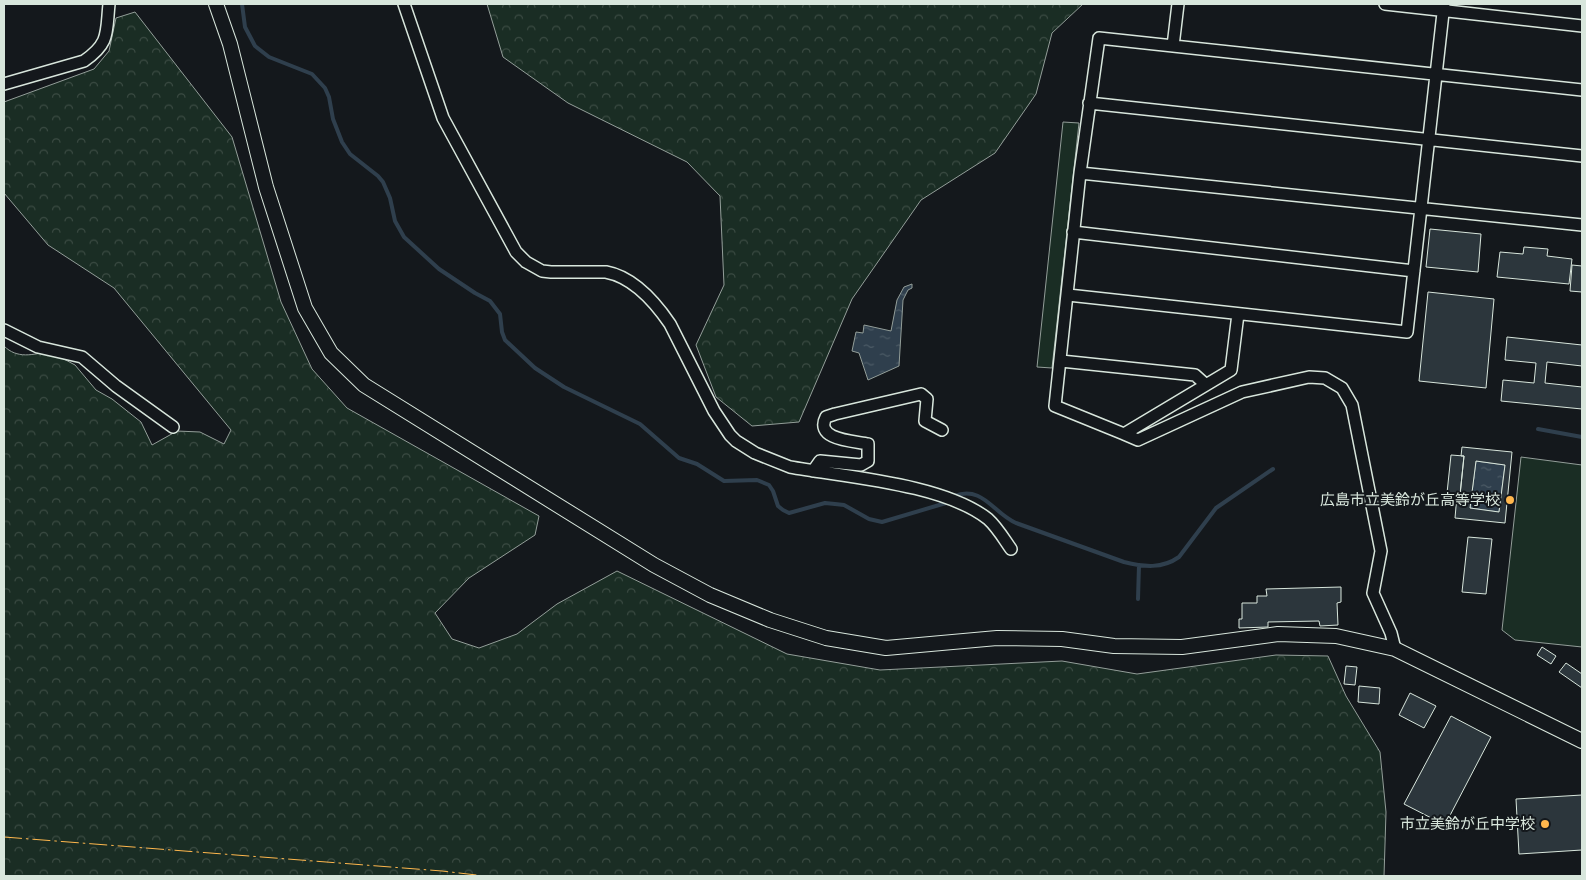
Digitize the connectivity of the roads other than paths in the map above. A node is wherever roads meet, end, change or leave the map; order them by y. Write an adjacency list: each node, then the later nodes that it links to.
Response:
1 (109, 4): 10 (street)
2 (216, 4): 30 (street)
3 (404, 4): 28 (street)
4 (1178, 4): 8 (street)
5 (1385, 4): 6 (street)
6 (1444, 7): 7 (street); 9 (street)
7 (1582, 26)
8 (1174, 46): 9 (street); 12 (street)
9 (1436, 74): 11 (street); 13 (street)
10 (4, 84)
11 (1582, 90)
12 (1089, 103): 13 (street); 15 (street)
13 (1429, 138): 14 (street); 16 (street)
14 (1582, 156)
15 (1080, 173): 16 (street); 18 (street)
16 (1421, 209): 17 (street); 19 (street)
17 (1582, 225)
18 (1074, 232): 19 (street); 20 (street)
19 (1414, 271): 21 (street)
20 (1068, 295): 21 (street); 23 (street)
21 (1238, 314): 24 (street)
22 (4, 330): 25 (street)
23 (1061, 361): 24 (street); 27 (street)
24 (1206, 384): 27 (street)
25 (173, 427)
26 (942, 430): 28 (street)
27 (1124, 434): 30 (street)
28 (813, 471): 29 (street)
29 (1011, 549)
30 (1395, 649): 31 (street)
31 (1582, 741)

